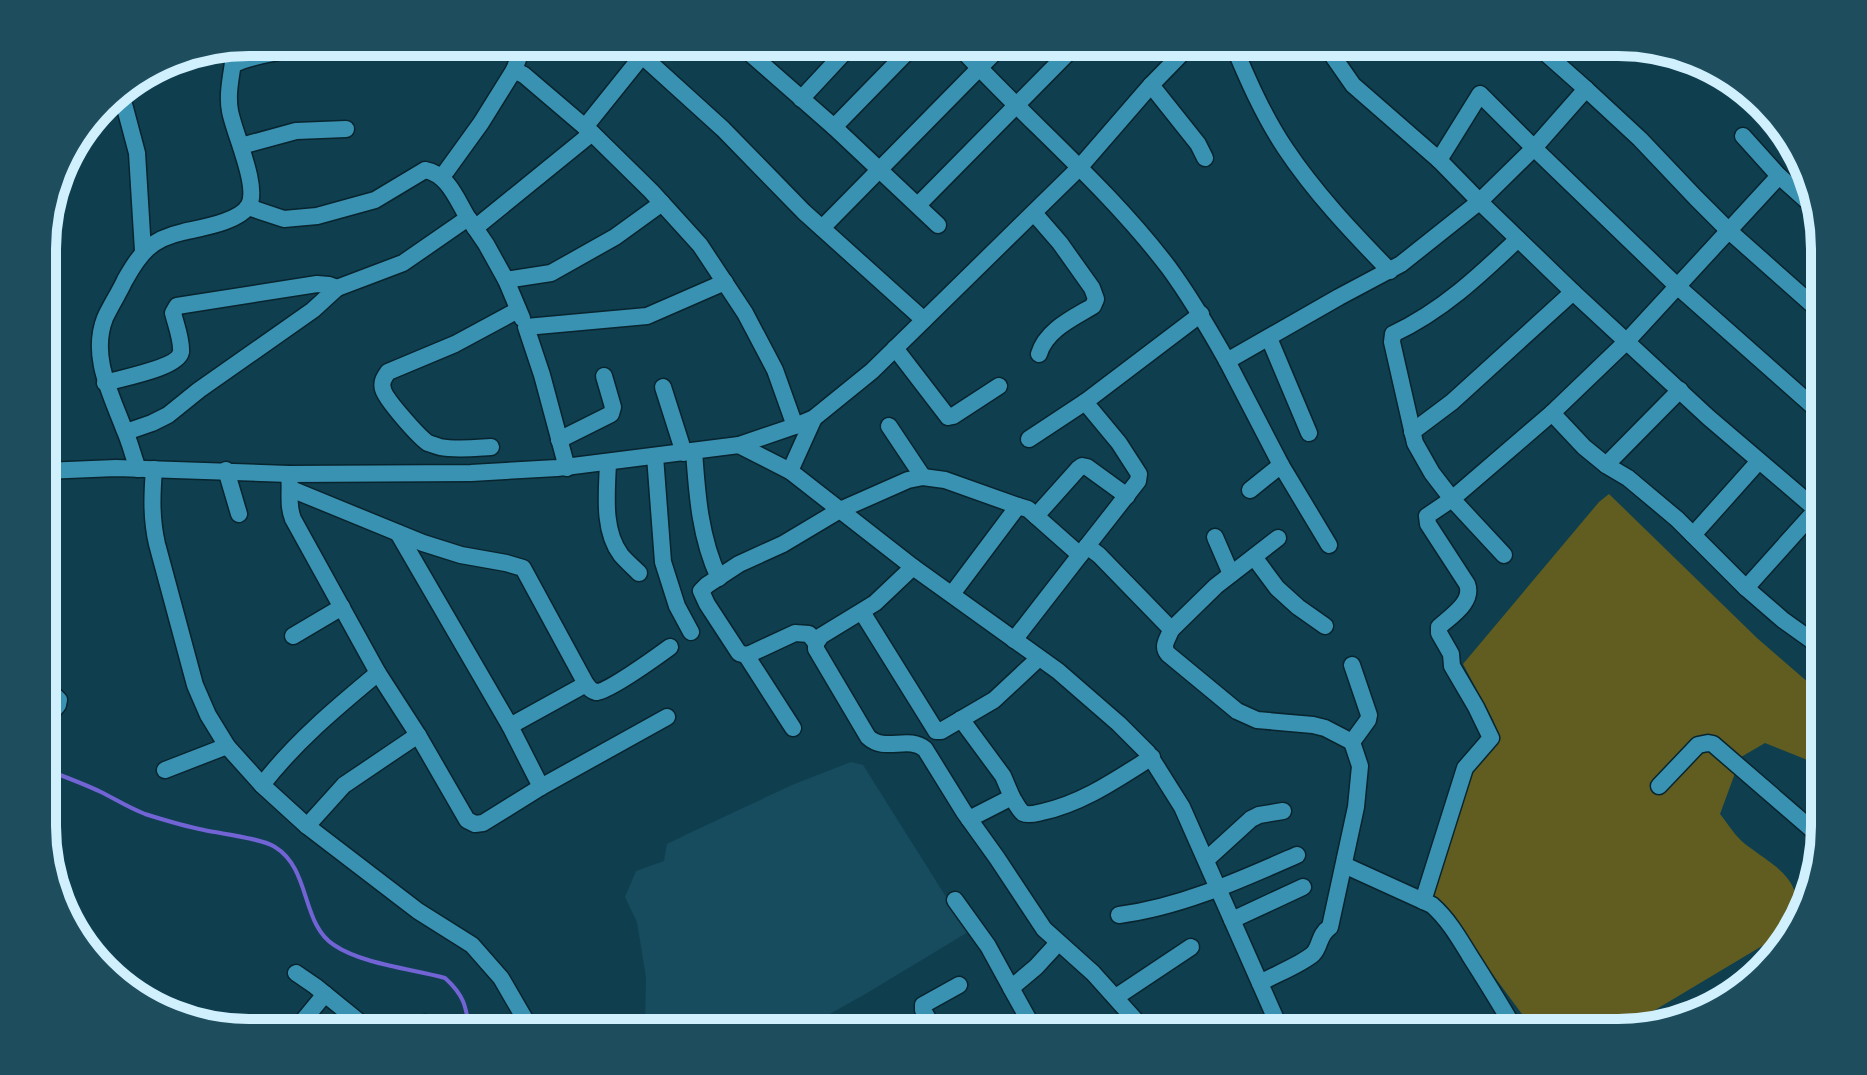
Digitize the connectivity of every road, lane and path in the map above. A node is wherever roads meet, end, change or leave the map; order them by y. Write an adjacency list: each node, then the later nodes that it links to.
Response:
1 (234, 56): 15 (street)
2 (255, 56): 15 (street)
3 (519, 56): 17 (street)
4 (642, 56): 25 (street); 43 (street)
5 (753, 56): 20 (street)
6 (841, 56): 20 (street)
7 (903, 56): 23 (street)
8 (967, 56): 16 (street)
9 (992, 56): 16 (street)
10 (1065, 56): 22 (street)
11 (1179, 56): 18 (street)
12 (1237, 56): 47 (street)
13 (1333, 56): 30 (street)
14 (1549, 56): 19 (street)
15 (234, 64): 27 (street)
16 (979, 69): 22 (street); 32 (street)
17 (514, 70): 25 (street); 34 (street)
18 (1147, 89): 29 (street); 31 (street)
19 (1586, 89): 28 (street); 44 (street)
20 (801, 99): 23 (street)
21 (124, 103): 46 (street)
22 (1016, 106): 31 (street); 38 (street)
23 (834, 127): 32 (street)
24 (346, 129): 27 (street)
25 (588, 130): 37 (street); 41 (street)
26 (1743, 136): 33 (street)
27 (241, 146): 39 (street)
28 (1534, 148): 30 (street); 36 (street); 50 (street)
29 (1205, 158)
30 (1439, 160): 36 (street)
31 (1079, 168): 40 (street); 55 (street)
32 (880, 169): 38 (street); 43 (street)
33 (1779, 176): 35 (street); 44 (street)
34 (442, 177): 39 (street); 41 (street)
35 (1804, 198)
36 (1479, 202): 45 (street); 47 (street)
37 (662, 203): 48 (street); 49 (street)
38 (918, 205): 42 (street)
39 (248, 207): 46 (street)
40 (1034, 213): 56 (street); 61 (street)
41 (471, 223): 48 (street); 51 (street)
42 (938, 225)
43 (822, 228): 56 (street)
44 (1728, 230): 50 (street); 53 (street)
45 (1518, 239): 52 (street); 75 (street)
46 (143, 251): 64 (street)
47 (1390, 271): 58 (street)
48 (506, 280): 54 (street)
49 (725, 282): 57 (street); 72 (street)
50 (1677, 286): 59 (street); 69 (street)
51 (337, 288): 64 (street); 74 (street)
52 (1573, 292): 59 (street); 75 (street)
53 (1811, 304)
54 (518, 310): 57 (street); 80 (street)
55 (1201, 314): 62 (street); 68 (street)
56 (924, 320): 60 (street)
57 (526, 327): 78 (street)
58 (1269, 338): 62 (street); 76 (street)
59 (1627, 341): 67 (street); 70 (street)
60 (895, 348): 65 (street); 71 (street)
61 (1039, 354)
62 (1227, 361): 85 (street)
63 (604, 376): 78 (street)
64 (105, 383): 74 (street)
65 (999, 386)
66 (663, 387): 81 (street)
67 (1680, 390): 83 (street); 86 (street)
68 (1085, 402): 77 (street); 95 (street)
69 (1811, 405)
70 (1552, 413): 86 (street); 96 (street)
71 (814, 418): 72 (street); 91 (street)
72 (795, 426): 79 (street)
73 (889, 426): 92 (street)
74 (126, 432): 88 (street)
75 (1412, 432): 96 (street)
76 (1309, 433)
77 (1029, 439)
78 (559, 440): 87 (street)
79 (739, 445): 81 (street); 91 (street)
80 (491, 447)
81 (689, 452): 82 (street); 114 (street)
82 (655, 456): 84 (street); 121 (street)
83 (1759, 461): 98 (street); 104 (street)
84 (608, 462): 87 (street); 112 (street)
85 (1281, 465): 94 (street); 107 (street)
86 (1606, 465): 104 (street)
87 (567, 468): 93 (street)
88 (146, 469): 89 (street); 90 (street); 138 (street)
89 (56, 470)
90 (226, 470): 93 (street); 100 (street)
91 (790, 471): 99 (street)
92 (923, 477): 97 (street); 99 (street)
93 (290, 481): 103 (street); 117 (street)
94 (1250, 490)
95 (1127, 496): 101 (street); 108 (street)
96 (1452, 499): 109 (street); 154 (street)
97 (1018, 506): 101 (street); 116 (street)
98 (1811, 506)
99 (840, 510): 111 (street); 114 (street)
100 (239, 514)
101 (1036, 516): 108 (street)
102 (1811, 523): 115 (street)
103 (398, 533): 131 (street); 134 (street)
104 (1693, 535): 115 (street)
105 (1215, 537): 113 (street)
106 (1278, 538): 110 (street)
107 (1329, 545)
108 (1083, 551): 120 (street); 123 (street)
109 (1504, 555)
110 (1254, 557): 113 (street); 119 (street)
111 (913, 567): 116 (street); 118 (street)
112 (639, 573)
113 (1231, 574): 120 (street)
114 (719, 578): 127 (street)
115 (1746, 588): 124 (street)
116 (952, 594): 123 (street)
117 (342, 607): 122 (street); 130 (street)
118 (862, 612): 125 (street); 133 (street)
119 (1325, 626)
120 (1171, 630): 137 (street)
121 (691, 632)
122 (293, 636)
123 (1014, 640): 128 (street)
124 (1811, 640)
125 (816, 643): 127 (street); 146 (street)
126 (670, 647): 131 (street)
127 (746, 655): 135 (street)
128 (1039, 658): 133 (street); 139 (street)
129 (1352, 665): 137 (street)
130 (378, 673): 136 (street); 141 (street)
131 (586, 684): 134 (street)
132 (667, 717): 143 (street)
133 (961, 719): 144 (street)
134 (510, 726): 143 (street)
135 (793, 728)
136 (418, 735): 143 (street); 147 (street)
137 (1352, 742): 151 (street)
138 (227, 746): 140 (street); 141 (street)
139 (1152, 757): 144 (street); 150 (street)
140 (165, 770)
141 (262, 785): 147 (street)
142 (1659, 786): 148 (street)
143 (541, 787)
144 (1012, 797): 146 (street)
145 (1283, 811): 150 (street)
146 (969, 819): 158 (street)
147 (307, 826): 168 (street)
148 (1811, 829)
149 (1297, 855): 153 (street)
150 (1206, 860): 153 (street)
151 (1344, 865): 154 (street); 161 (street)
152 (1303, 887): 157 (street)
153 (1219, 889): 156 (street); 157 (street)
154 (1414, 897): 173 (street)
155 (955, 900): 163 (street)
156 (1119, 915)
157 (1232, 920): 161 (street)
158 (1058, 943): 163 (street); 165 (street)
159 (1191, 947): 165 (street)
160 (296, 973): 164 (street)
161 (1260, 983): 172 (street)
162 (959, 985): 169 (street)
163 (1011, 988): 170 (street)
164 (325, 994): 166 (street); 167 (street)
165 (1116, 997): 171 (street)
166 (304, 1019)
167 (356, 1019)
168 (525, 1019)
169 (928, 1019)
170 (1028, 1019)
171 (1135, 1019)
172 (1276, 1019)
173 (1508, 1019)

